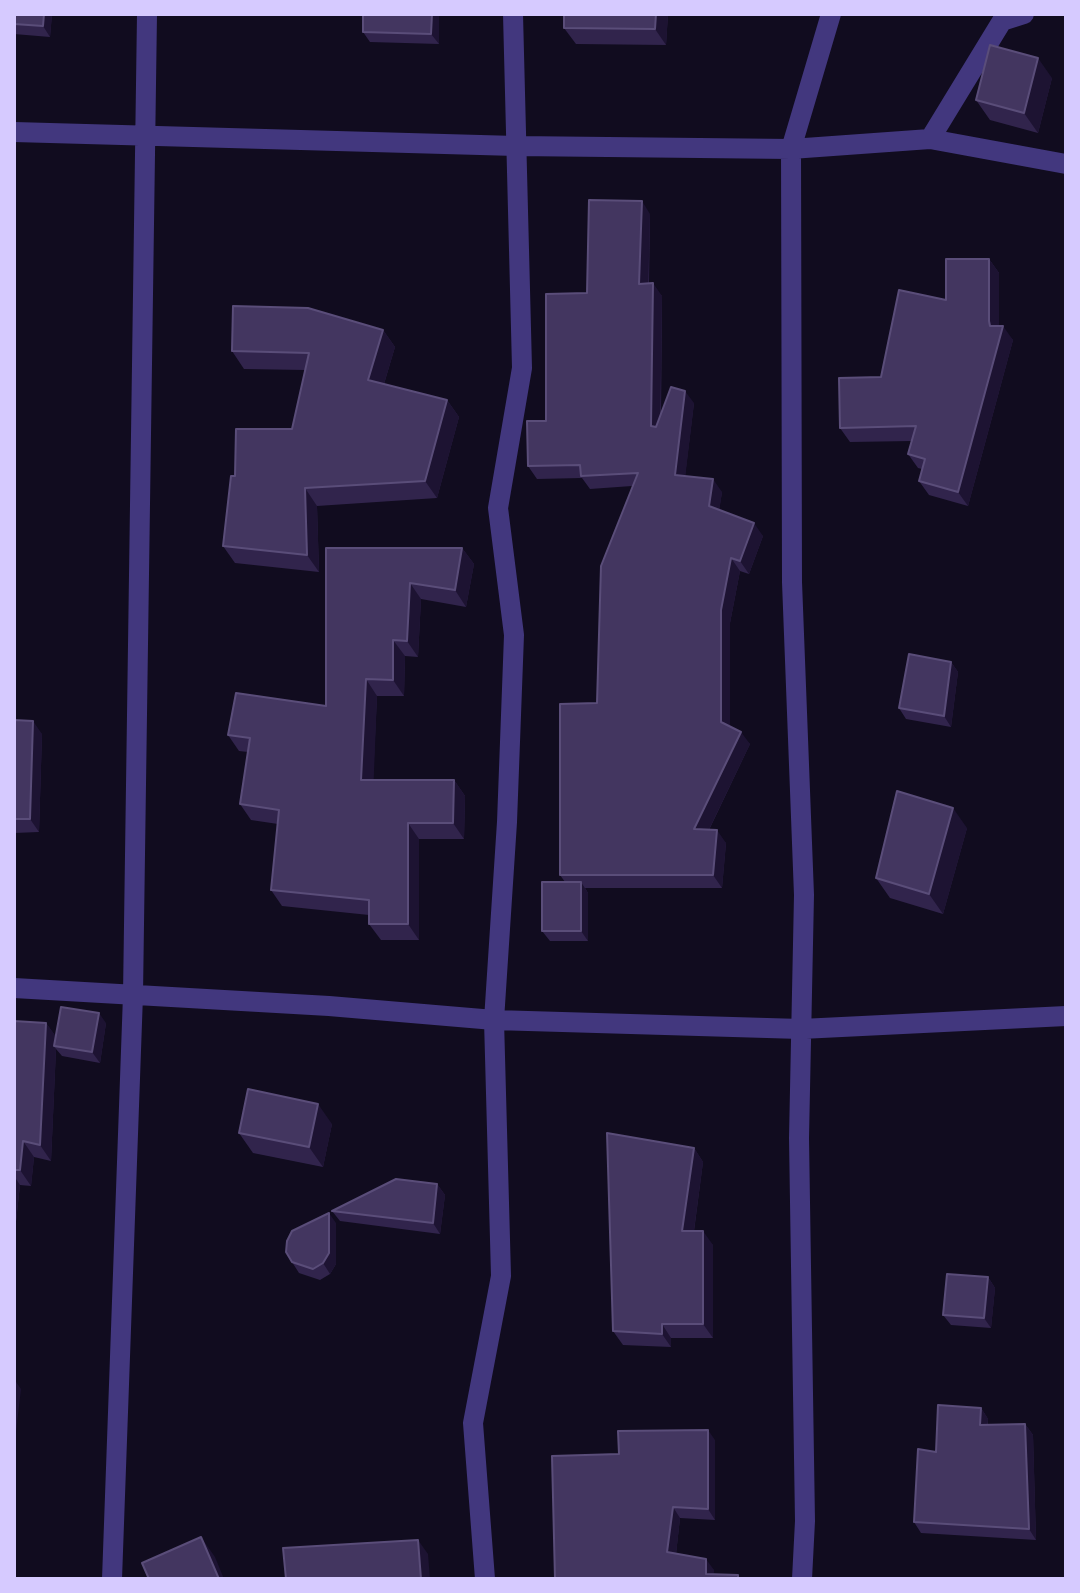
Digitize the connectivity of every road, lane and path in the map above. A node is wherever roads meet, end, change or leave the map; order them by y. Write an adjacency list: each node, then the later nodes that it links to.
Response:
1 (147, 14): 6 (street)
2 (513, 14): 8 (street)
3 (831, 14): 9 (street)
4 (1024, 14): 7 (street)
5 (14, 132): 6 (street)
6 (146, 135): 8 (street); 12 (street)
7 (930, 139): 9 (street); 10 (street)
8 (516, 146): 9 (street); 14 (street)
9 (791, 149): 15 (street)
10 (1066, 164)
11 (14, 988): 12 (street)
12 (133, 995): 14 (street); 16 (street)
13 (1066, 1016): 15 (street)
14 (494, 1020): 15 (street); 17 (street)
15 (801, 1029): 18 (street)
16 (112, 1579)
17 (485, 1579)
18 (802, 1579)

